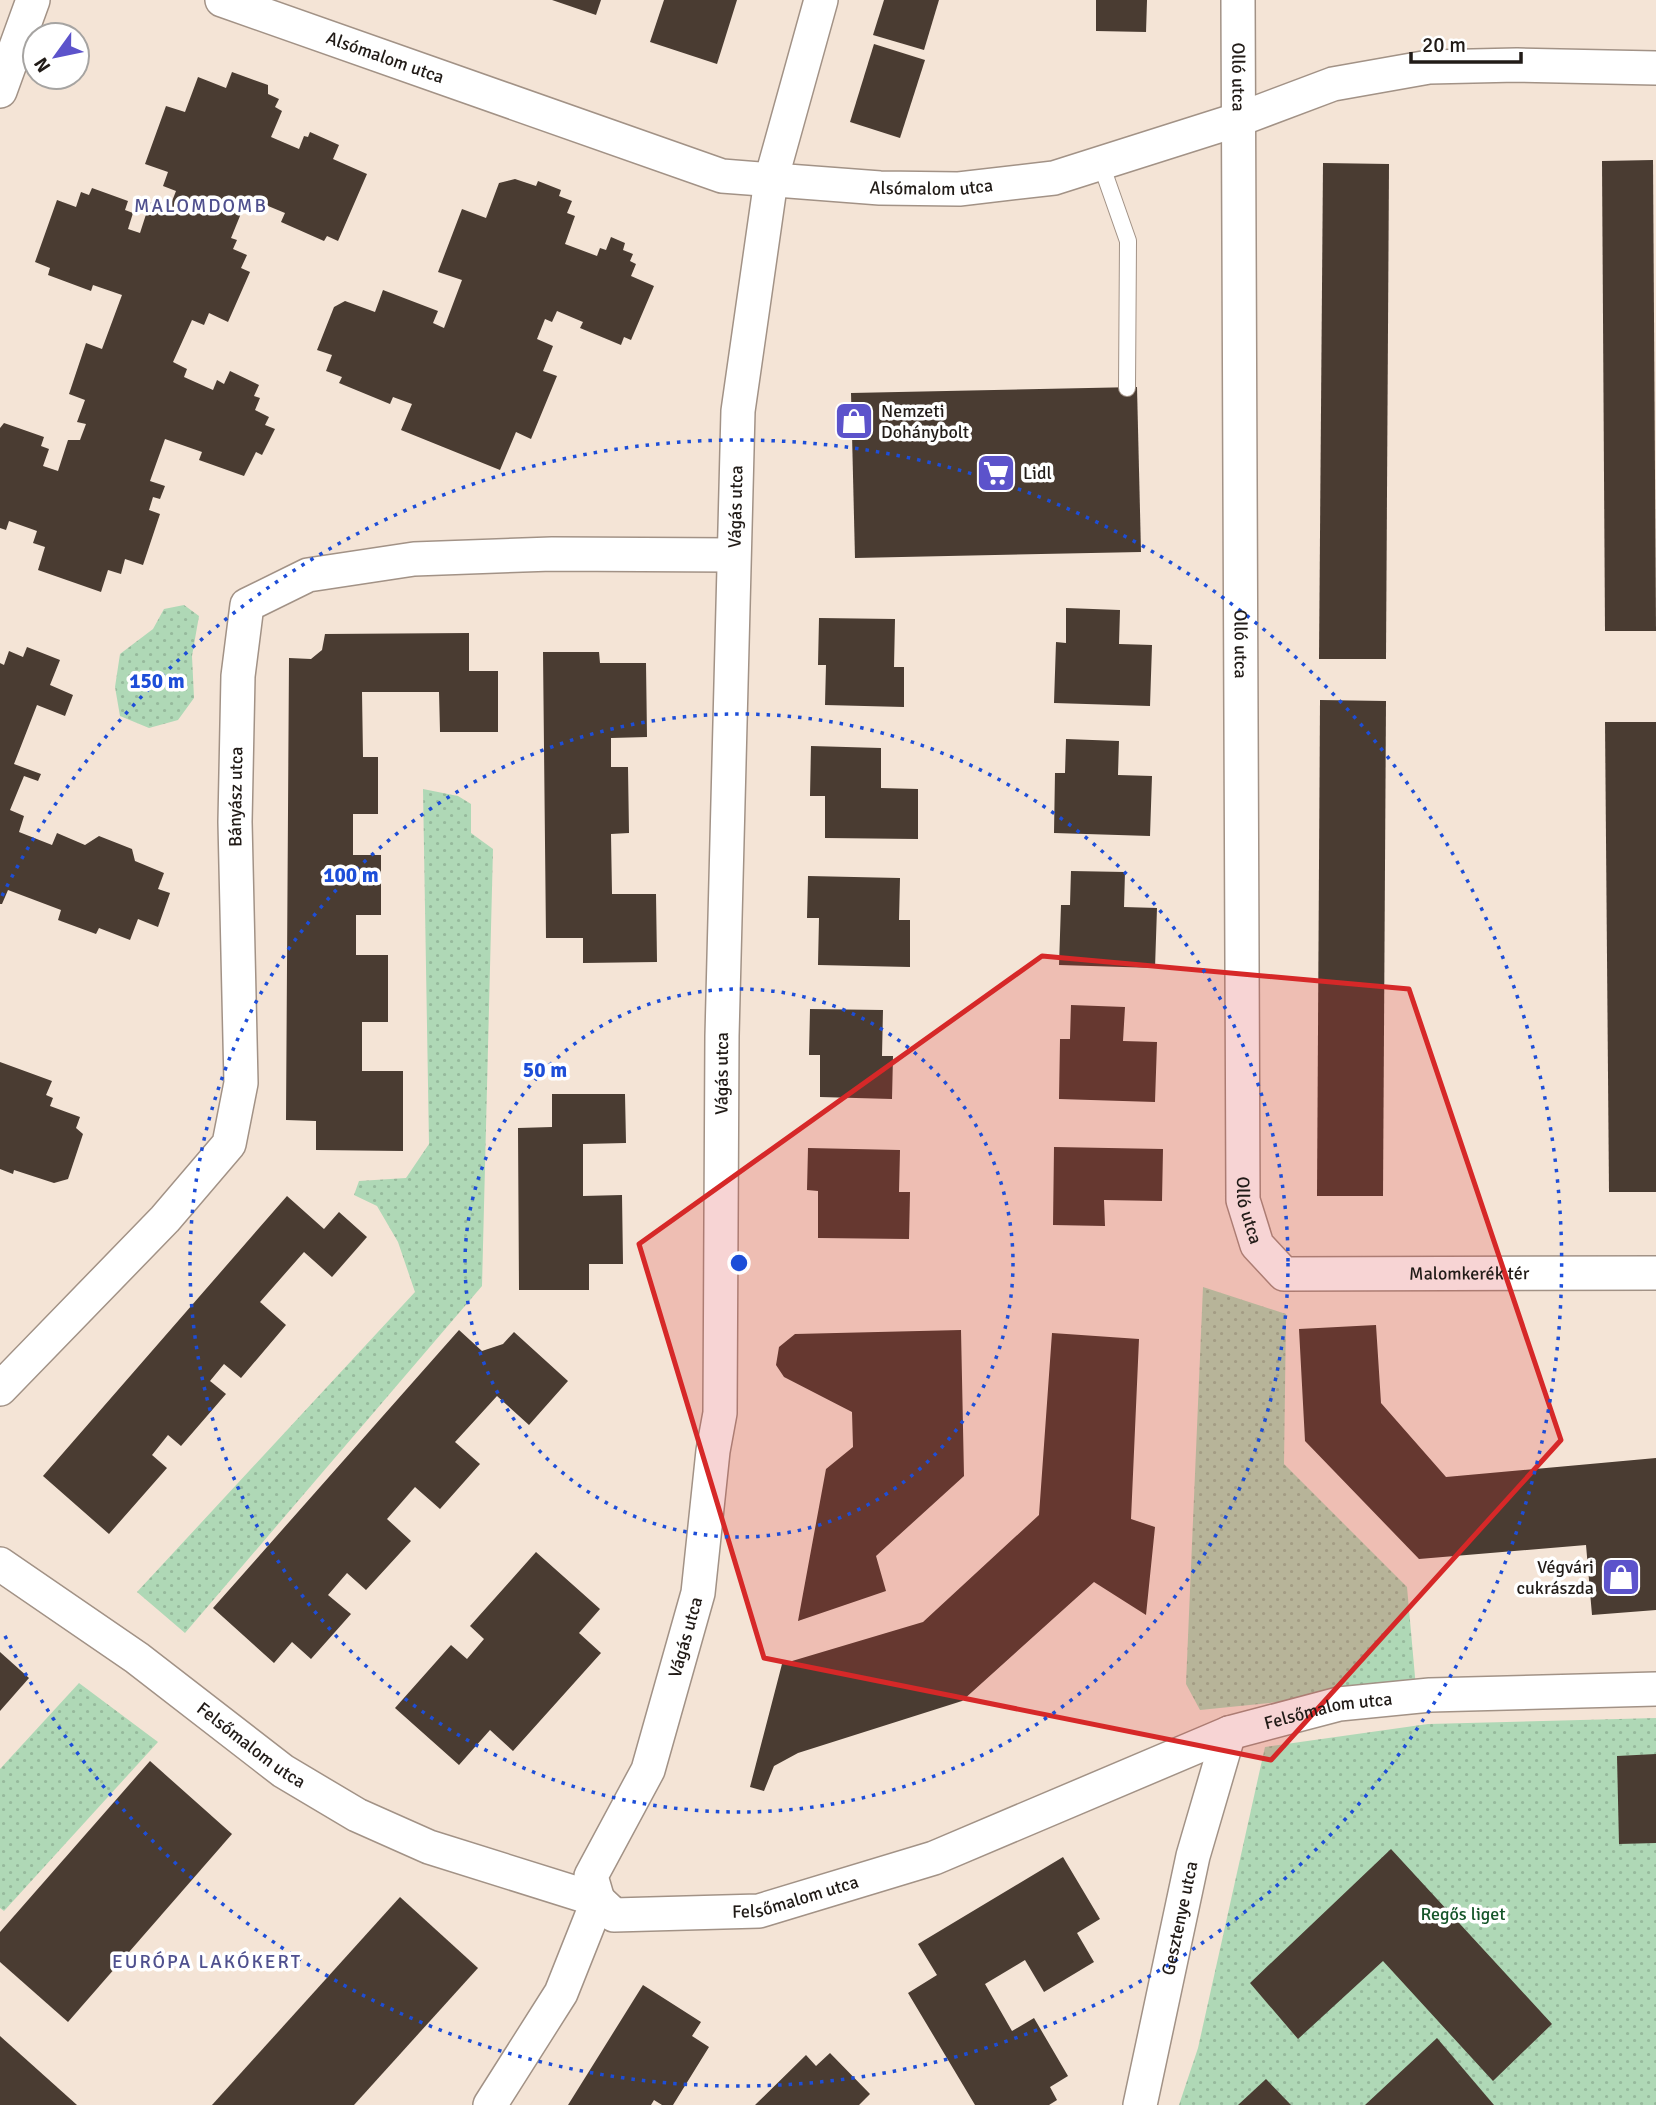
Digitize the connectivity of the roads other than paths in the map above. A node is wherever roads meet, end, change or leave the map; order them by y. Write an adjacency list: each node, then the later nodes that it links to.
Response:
1 (33, 0): 6 (street)
2 (222, 0): 9 (street, Alsómalom utca)
3 (821, 0): 9 (street, Vágás utca)
4 (1238, 0): 7 (street, Olló utca)
5 (1656, 68): 7 (street, Alsómalom utca)
6 (0, 91)
7 (1240, 119): 8 (street, Alsómalom utca); 13 (street, Olló utca)
8 (1101, 164): 9 (street, Alsómalom utca); 10 (lane)
9 (771, 180): 11 (street, Vágás utca)
10 (1126, 388)
11 (733, 555): 14 (street, Bányász utca); 18 (street, Vágás utca)
12 (1656, 1273): 13 (street, Malomkerék tér)
13 (1284, 1274)
14 (0, 1389)
15 (0, 1564): 18 (street, Felsőmalom utca)
16 (1656, 1689): 17 (street, Felsőmalom utca)
17 (1229, 1733): 18 (street, Felsőmalom utca); 20 (street, Gesztenye utca)
18 (598, 1900): 19 (street, Vágás utca)
19 (489, 2105)
20 (1140, 2105)

